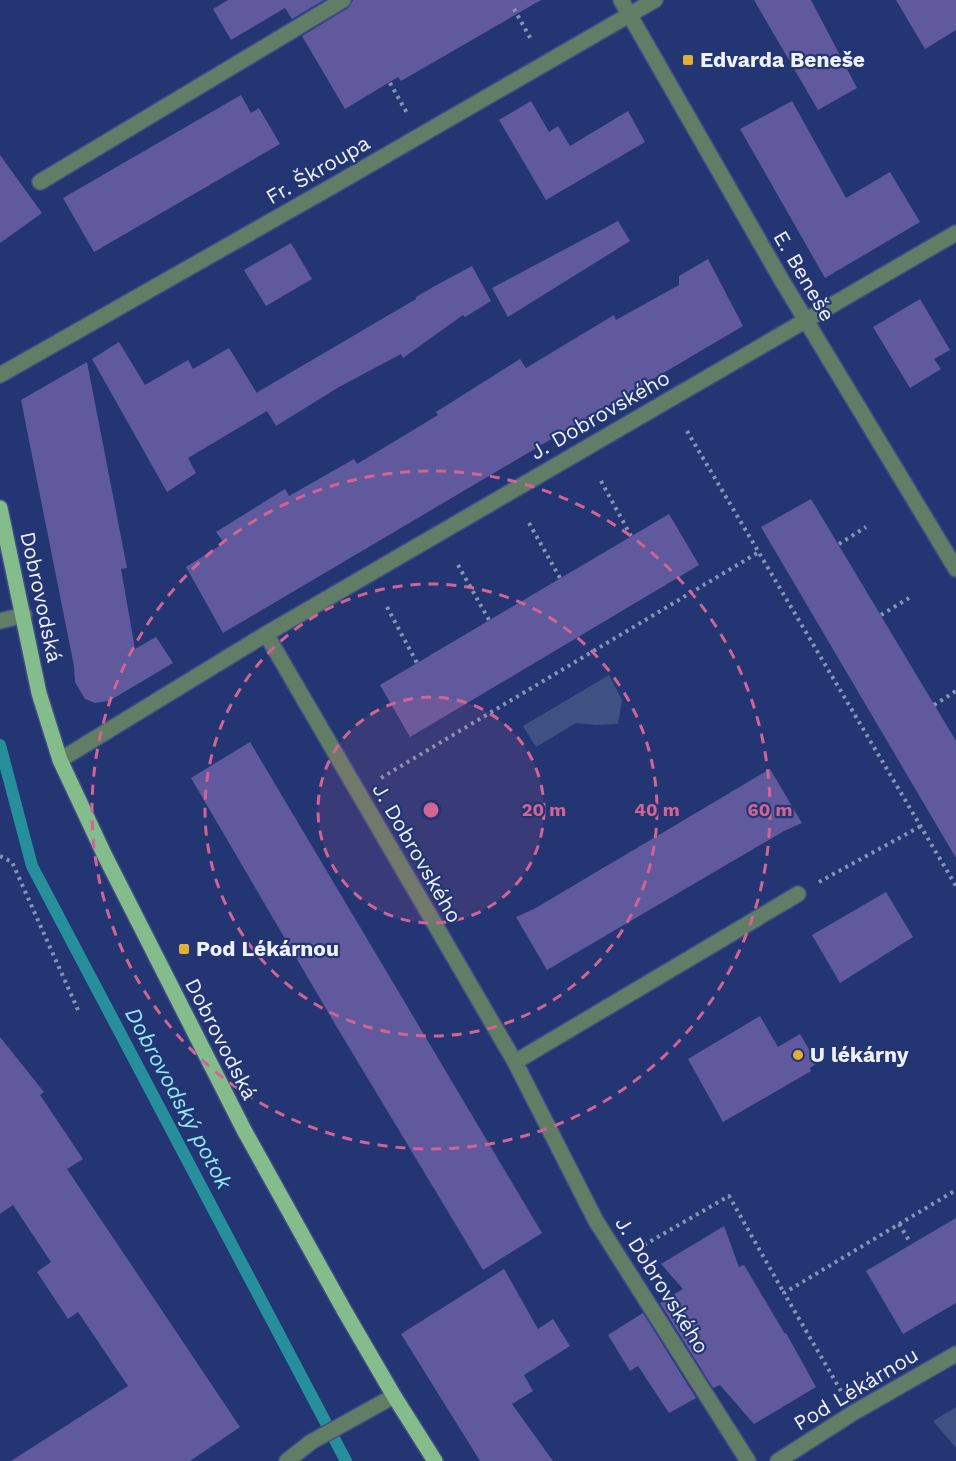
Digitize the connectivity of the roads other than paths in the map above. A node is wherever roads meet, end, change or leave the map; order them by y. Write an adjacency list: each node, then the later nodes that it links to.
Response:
1 (343, 0): 5 (street)
2 (621, 0): 4 (street, E. Beneše)
3 (655, 0): 4 (street, Fr. Škroupa)
4 (629, 14): 7 (street, E. Beneše); 8 (street, Fr. Škroupa)
5 (40, 182)
6 (956, 233): 7 (street, J. Dobrovského)
7 (806, 321): 10 (street, E. Beneše); 13 (street, J. Dobrovského)
8 (0, 375)
9 (0, 508): 11 (main road, Dobrovodská)
10 (956, 569)
11 (24, 615): 12 (street); 14 (main road, Dobrovodská)
12 (0, 621)
13 (266, 634): 14 (street, J. Dobrovského); 16 (street, J. Dobrovského)
14 (60, 760): 18 (main road, Dobrovodská)
15 (798, 894): 16 (street)
16 (515, 1062): 21 (street, J. Dobrovského)
17 (956, 1354): 22 (street, Pod Lékárnou)
18 (394, 1396): 19 (street); 20 (main road, Dobrovodská)
19 (287, 1461)
20 (435, 1461)
21 (748, 1461)
22 (778, 1461)

